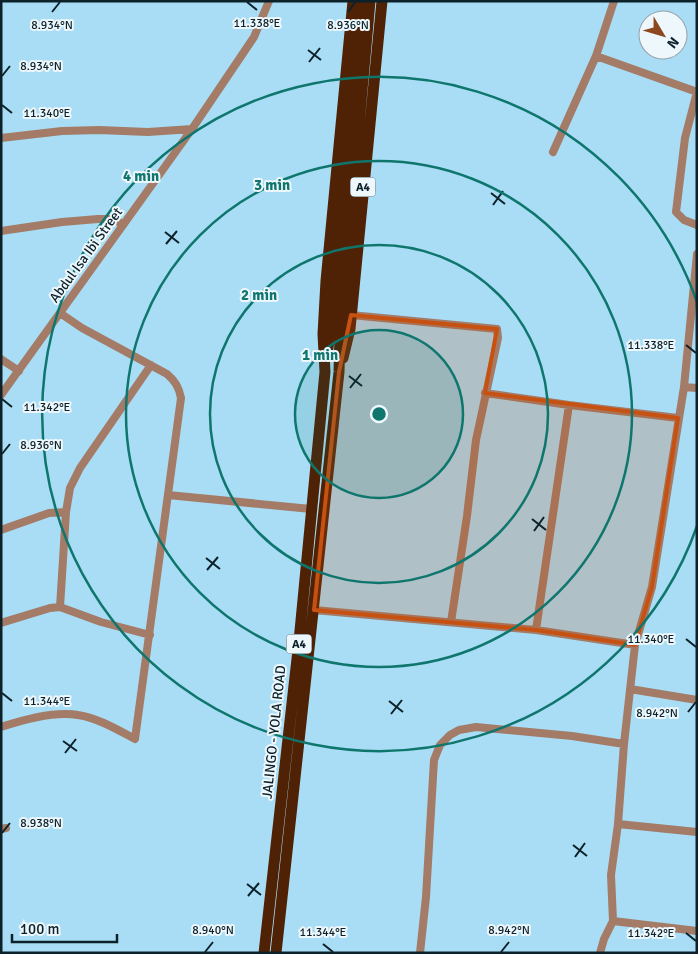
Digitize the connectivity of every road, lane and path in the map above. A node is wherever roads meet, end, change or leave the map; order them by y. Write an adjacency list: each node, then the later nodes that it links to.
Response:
1 (269, 1): 8 (street, Abdul Isa Ibi Street)
2 (353, 1): 21 (highway, JALINGO - YOLA ROAD / A4)
3 (362, 1): 15 (highway, A4)
4 (370, 1): 15 (highway, A4)
5 (382, 1): 17 (highway, A4)
6 (614, 1): 7 (street)
7 (596, 56): 10 (street); 12 (street)
8 (192, 129): 9 (street); 11 (street, Abdul Isa Ibi Street)
9 (1, 138)
10 (552, 152)
11 (124, 224): 13 (street); 16 (street, Abdul Isa Ibi Street)
12 (697, 225)
13 (1, 231)
14 (697, 254): 23 (street)
15 (340, 285): 21 (highway, A4); 22 (highway, A4)
16 (60, 313): 19 (street); 20 (street, Abdul Isa Ibi Street)
17 (351, 315): 22 (highway, A4); 25 (street)
18 (1, 359): 20 (street)
19 (151, 365): 29 (street); 31 (street)
20 (20, 371): 26 (street, Abdul Isa Ibi Street)
21 (325, 372): 30 (highway, JALINGO - YOLA ROAD / A4)
22 (339, 372): 34 (highway, A4)
23 (684, 387): 24 (street); 28 (street)
24 (697, 388)
25 (485, 393): 27 (street); 35 (street)
26 (1, 395)
27 (569, 406): 28 (street); 37 (street)
28 (678, 418): 39 (street)
29 (168, 495): 30 (street); 38 (street)
30 (311, 509): 48 (highway, JALINGO - YOLA ROAD / A4)
31 (66, 512): 32 (street); 33 (street)
32 (1, 530)
33 (60, 608): 36 (street); 38 (street)
34 (314, 610): 35 (street); 49 (highway, A4)
35 (451, 622): 37 (street)
36 (1, 623)
37 (536, 630): 39 (street)
38 (150, 635): 42 (street)
39 (635, 645): 40 (street)
40 (630, 689): 41 (street); 43 (street)
41 (697, 700)
42 (1, 727)
43 (624, 744): 44 (street); 50 (street)
44 (618, 824): 45 (street); 46 (street)
45 (697, 832)
46 (613, 921): 47 (street); 51 (street)
47 (697, 931)
48 (264, 953)
49 (276, 953)
50 (420, 953)
51 (600, 953)

